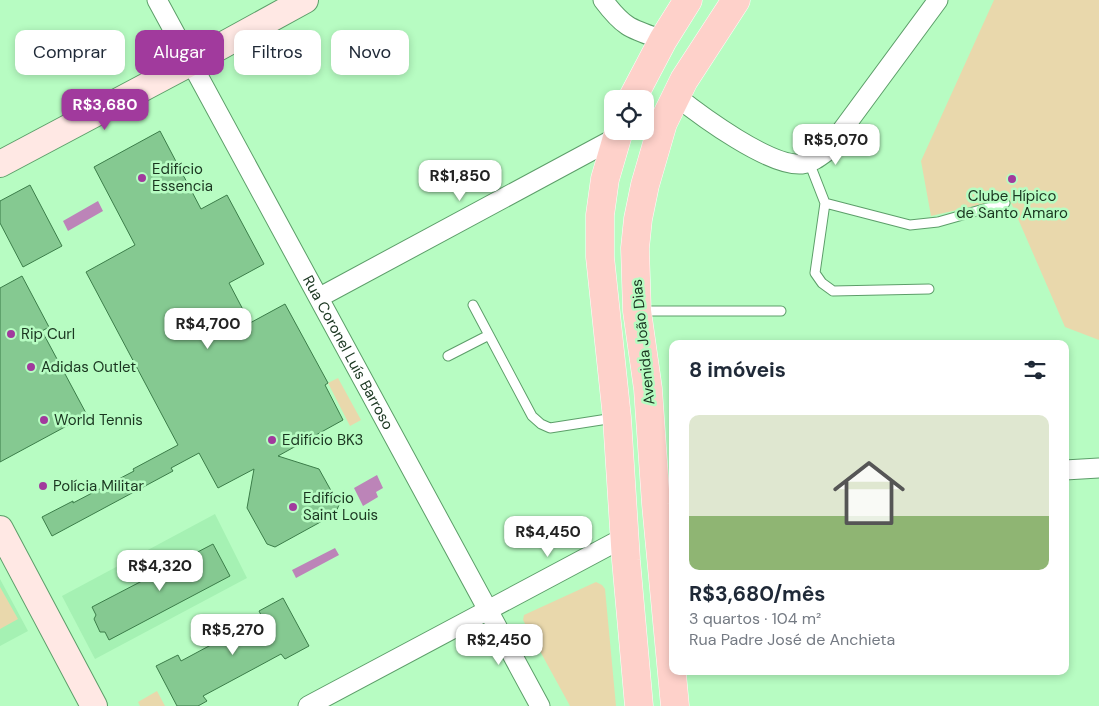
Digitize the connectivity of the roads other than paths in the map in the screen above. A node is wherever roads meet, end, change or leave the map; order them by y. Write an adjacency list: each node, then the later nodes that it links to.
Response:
1 (157, 0): 7 (street, Rua Coronel Luís Barroso)
2 (305, 0): 9 (street)
3 (603, 0): 8 (street)
4 (688, 0): 8 (main road)
5 (736, 0): 13 (main road, Avenida João Dias)
6 (938, 0): 16 (street)
7 (174, 30)
8 (663, 40): 12 (main road)
9 (224, 44)
10 (168, 75): 17 (street)
11 (199, 75): 21 (street, Rua Coronel Luís Barroso)
12 (637, 90)
13 (676, 96): 16 (street); 23 (main road, Avenida João Dias)
14 (607, 140): 21 (street)
15 (616, 140): 27 (main road)
16 (809, 162): 18 (lane)
17 (0, 164)
18 (825, 203): 19 (lane); 20 (lane)
19 (1005, 203)
20 (929, 289)
21 (320, 297): 34 (street, Rua Coronel Luís Barroso)
22 (474, 305): 25 (lane)
23 (637, 311): 24 (lane); 30 (main road, Avenida João Dias)
24 (781, 311)
25 (490, 335): 26 (lane); 27 (lane)
26 (448, 356)
27 (617, 418): 32 (main road)
28 (1099, 468): 29 (street)
29 (1069, 470)
30 (664, 504): 33 (main road, Avenida João Dias)
31 (0, 529): 36 (street)
32 (624, 537): 34 (street); 39 (main road)
33 (669, 596)
34 (488, 610): 37 (street); 38 (street, Rua Coronel Luís Barroso)
35 (673, 675): 40 (main road, Avenida João Dias)
36 (94, 706)
37 (308, 706)
38 (540, 706)
39 (639, 706)
40 (675, 706)

